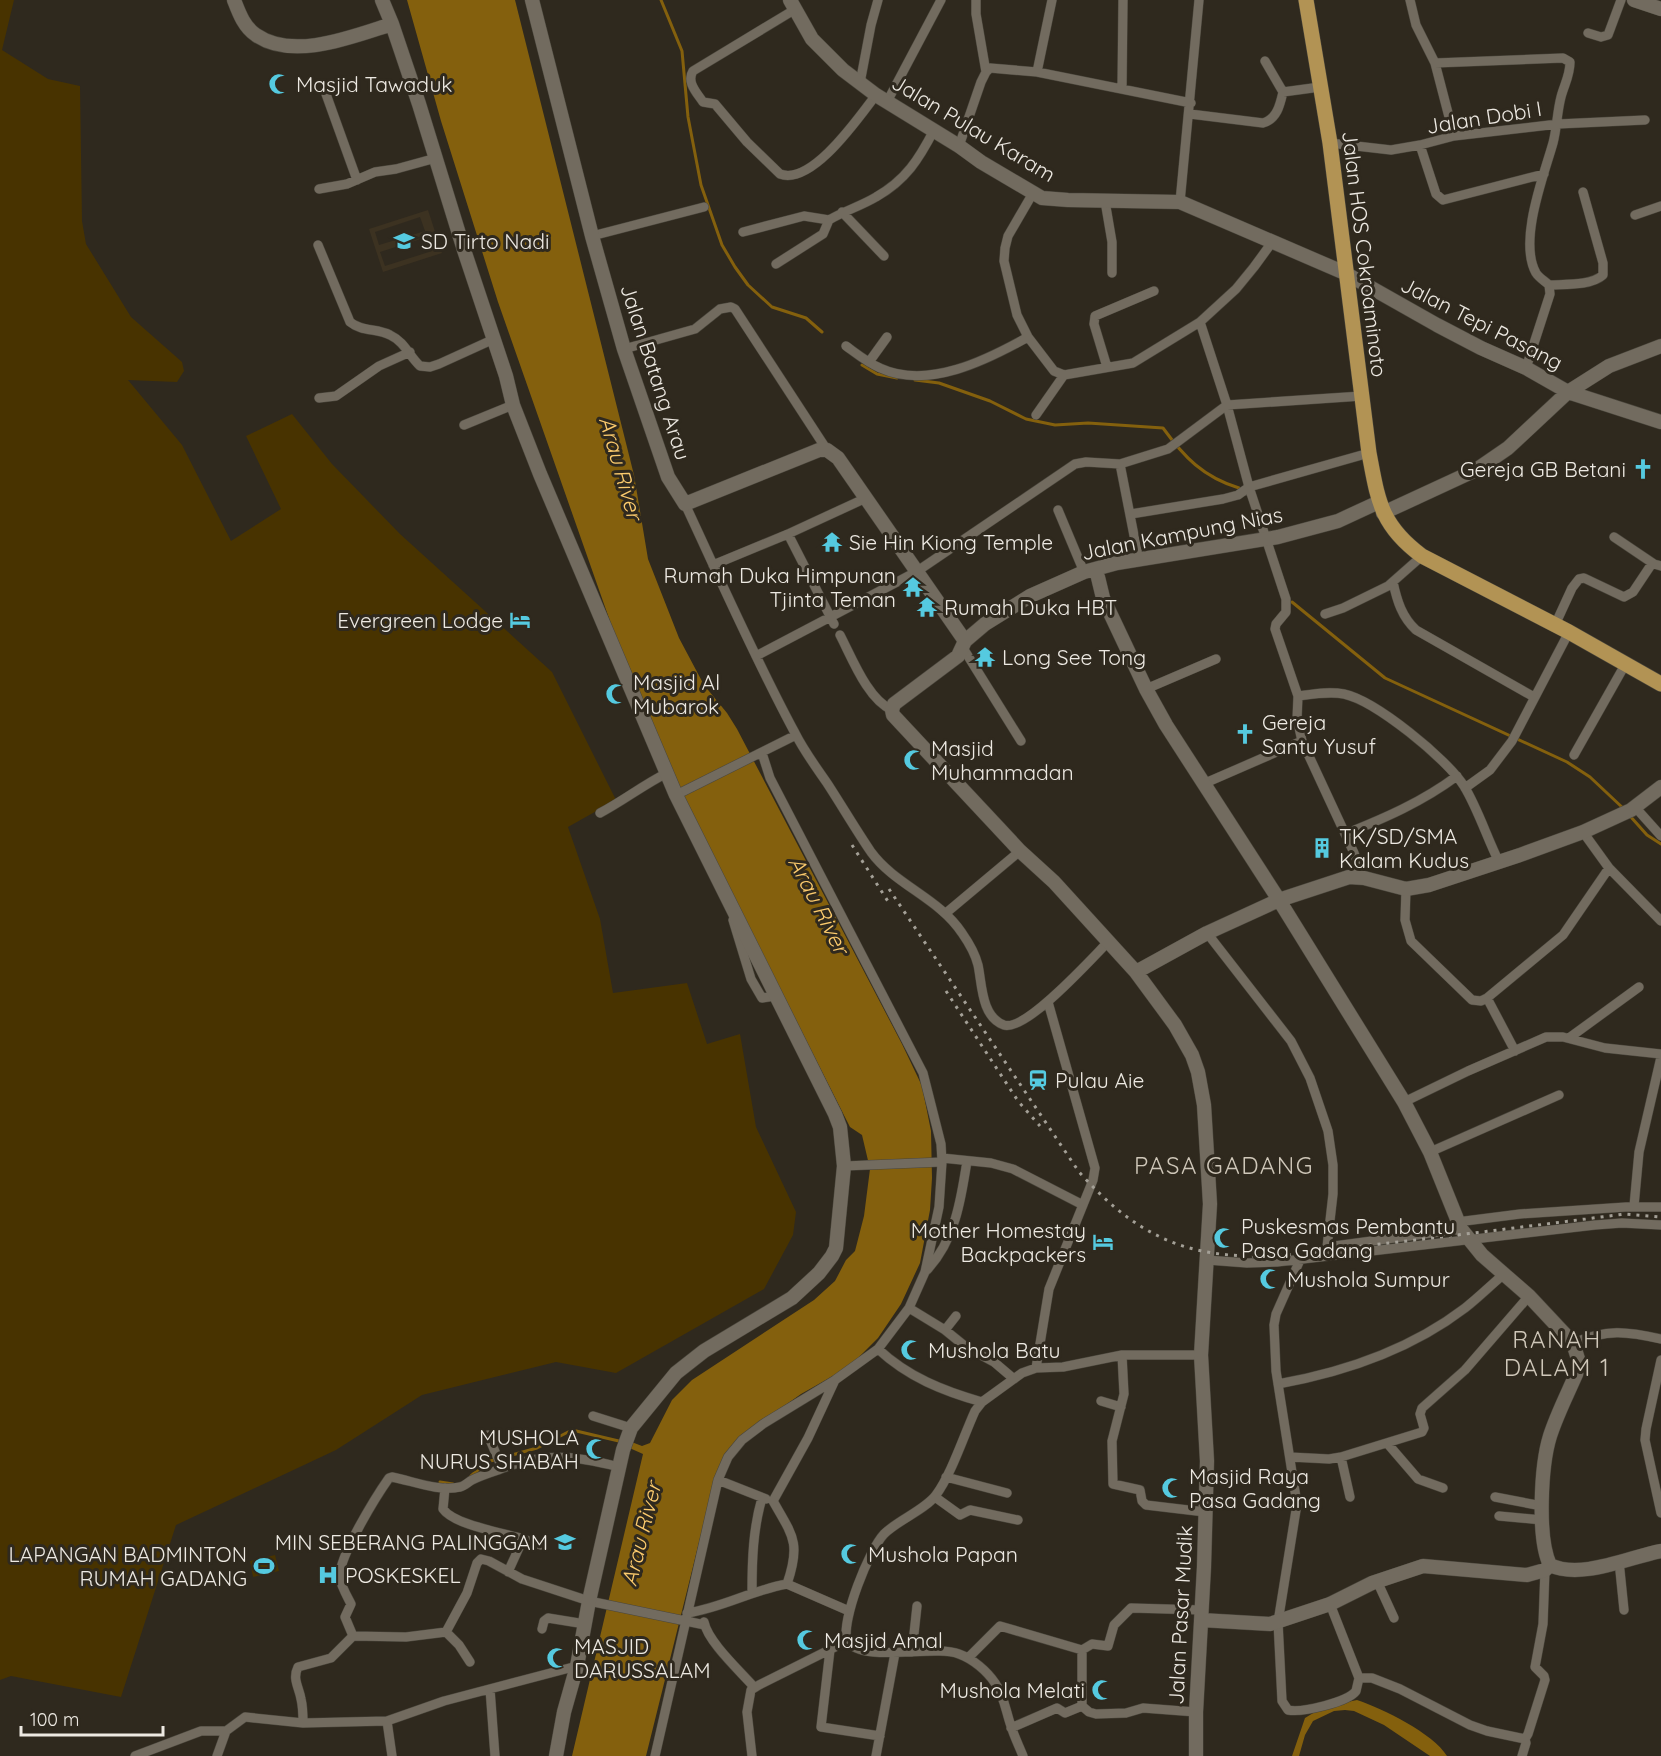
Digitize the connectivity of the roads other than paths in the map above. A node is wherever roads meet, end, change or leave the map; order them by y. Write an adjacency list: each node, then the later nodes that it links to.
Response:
1 (234, 0): 16 (street)
2 (382, 0): 16 (street)
3 (532, 0): 51 (street, Jalan Batang Arau)
4 (878, 0): 22 (street)
5 (941, 0): 27 (street)
6 (976, 0): 20 (street)
7 (1052, 0): 21 (street)
8 (1123, 0): 24 (street)
9 (1199, 0): 28 (street)
10 (1306, 0): 23 (main road, Jalan HOS Cokroaminoto)
11 (1410, 0): 19 (street)
12 (1621, 0): 17 (street)
13 (1634, 0): 15 (street)
14 (792, 5): 22 (street, Jalan Pulau Karam); 27 (street)
15 (1661, 9)
16 (392, 24): 37 (street)
17 (1588, 33)
18 (1265, 61): 25 (street)
19 (1435, 63): 31 (street); 33 (street)
20 (986, 72): 21 (street); 36 (street)
21 (1037, 72): 24 (street)
22 (860, 83): 27 (street, Jalan Pulau Karam)
23 (1320, 87): 25 (street); 34 (main road, Jalan HOS Cokroaminoto)
24 (1122, 88): 28 (street)
25 (1283, 92): 29 (street)
26 (326, 94): 39 (street)
27 (882, 98): 32 (street, Jalan Pulau Karam)
28 (1191, 103): 29 (street)
29 (1190, 114): 44 (street)
30 (1645, 120): 31 (street, Jalan Dobi I)
31 (1558, 124): 33 (street, Jalan Dobi I); 38 (street)
32 (934, 130): 36 (street, Jalan Pulau Karam); 47 (street)
33 (1454, 136): 35 (street, Jalan Dobi I)
34 (1330, 143): 35 (street, Jalan Dobi I); 57 (main road, Jalan HOS Cokroaminoto)
35 (1420, 145): 38 (street)
36 (959, 146): 42 (street, Jalan Pulau Karam)
37 (436, 158): 39 (street); 63 (street)
38 (1544, 174): 58 (street)
39 (357, 180): 40 (street)
40 (319, 189)
41 (1583, 192): 58 (street)
42 (1033, 193): 43 (street, Jalan Pulau Karam); 62 (street)
43 (1105, 201): 44 (street, Jalan Pulau Karam); 56 (street)
44 (1180, 202): 52 (street, Jalan Pulau Karam)
45 (1661, 206): 48 (street)
46 (704, 207): 51 (street)
47 (842, 212): 49 (street); 54 (street)
48 (1635, 215)
49 (829, 220): 50 (street); 55 (street)
50 (742, 232)
51 (592, 236): 66 (street, Jalan Batang Arau)
52 (1273, 241): 57 (street, Jalan Pulau Karam); 60 (street)
53 (318, 245): 67 (street)
54 (884, 256)
55 (776, 264)
56 (1112, 273)
57 (1345, 273): 70 (street, Jalan Tepi Pasang); 73 (main road, Jalan HOS Cokroaminoto)
58 (1549, 285): 70 (street)
59 (1154, 291): 69 (street)
60 (1200, 322): 69 (street); 76 (street)
61 (887, 337): 68 (street)
62 (1028, 337): 68 (street); 71 (street)
63 (494, 339): 67 (street); 75 (street)
64 (846, 345): 68 (street)
65 (1661, 346): 72 (street, Jalan Kampung Nias)
66 (624, 349): 80 (street); 85 (street, Jalan Batang Arau)
67 (411, 352): 74 (street)
68 (869, 362)
69 (1107, 367): 71 (street)
70 (1526, 368): 72 (street, Jalan Tepi Pasang)
71 (1064, 375): 77 (street)
72 (1568, 392): 78 (street, Jalan Tepi Pasang); 86 (street, Jalan Kampung Nias)
73 (1362, 396): 76 (street); 81 (main road, Jalan HOS Cokroaminoto)
74 (319, 398)
75 (513, 405): 79 (street); 118 (street)
76 (1227, 405): 82 (street); 83 (street)
77 (1036, 415)
78 (1661, 422)
79 (464, 425)
80 (827, 450): 84 (street); 85 (street)
81 (1369, 453): 83 (street); 86 (main road, Jalan HOS Cokroaminoto)
82 (1120, 464): 88 (street); 97 (street)
83 (1249, 487): 88 (street); 91 (street)
84 (866, 498): 89 (street); 97 (street)
85 (685, 504): 94 (street, Jalan Batang Arau)
86 (1381, 508): 91 (street, Jalan Kampung Nias); 92 (main road)
87 (1058, 510): 96 (street)
88 (1131, 514): 93 (street)
89 (788, 534): 94 (street); 100 (street)
90 (1614, 537): 95 (street)
91 (1267, 539): 93 (street, Jalan Kampung Nias); 110 (street)
92 (1422, 556): 98 (street); 101 (main road)
93 (1139, 561): 96 (street, Jalan Kampung Nias)
94 (713, 565): 105 (street, Jalan Batang Arau)
95 (1657, 565): 101 (street)
96 (1090, 571): 104 (street, Jalan Kampung Nias); 109 (street)
97 (916, 572): 100 (street); 104 (street)
98 (1393, 582): 99 (street); 111 (street)
99 (1324, 614)
100 (832, 621): 105 (street)
101 (1555, 625): 102 (main road)
102 (1569, 632): 107 (main road); 111 (street)
103 (840, 635): 112 (street)
104 (964, 644): 112 (street, Jalan Kampung Nias); 114 (street)
105 (756, 657): 113 (street, Jalan Batang Arau)
106 (1216, 659): 109 (street)
107 (1626, 663): 108 (main road); 117 (street)
108 (1661, 684)
109 (1146, 690): 120 (street)
110 (1298, 696): 115 (street); 119 (street)
111 (1534, 697): 121 (street)
112 (892, 710): 129 (street, Jalan Pasar Mudik)
113 (796, 735): 116 (street); 135 (street, Jalan Batang Arau)
114 (1021, 741)
115 (1302, 741): 120 (street); 127 (street)
116 (760, 754): 123 (street); 149 (street)
117 (1574, 755)
118 (667, 773): 123 (street); 125 (street)
119 (1457, 777): 121 (street); 127 (street)
120 (1203, 784): 134 (street)
121 (1465, 788): 130 (street)
122 (1661, 788): 124 (street)
123 (678, 795): 151 (street)
124 (1629, 811): 126 (street); 128 (street)
125 (600, 813)
126 (1583, 832): 130 (street); 131 (street)
127 (1345, 834): 132 (street)
128 (1661, 836)
129 (1020, 851): 135 (street); 138 (street, Jalan Pasar Mudik)
130 (1499, 862): 133 (street)
131 (1609, 868): 136 (street); 141 (street)
132 (1356, 877): 133 (street); 134 (street)
133 (1406, 889): 141 (street)
134 (1279, 900): 137 (street); 147 (street)
135 (946, 913): 142 (street, Jalan Batang Arau)
136 (1661, 921)
137 (1207, 933): 139 (street); 156 (street)
138 (1108, 942): 139 (street, Jalan Pasar Mudik); 142 (street, Jalan Batang Arau)
139 (1136, 972): 157 (street, Jalan Pasar Mudik)
140 (1639, 987): 143 (street)
141 (1487, 998): 144 (street)
142 (1048, 1002): 152 (street)
143 (1569, 1038): 144 (street); 145 (street)
144 (1515, 1051): 147 (street)
145 (1661, 1055): 153 (street)
146 (1559, 1095): 148 (street)
147 (1404, 1102): 148 (street)
148 (1430, 1152): 156 (street)
149 (940, 1161): 150 (street); 151 (street); 159 (street)
150 (967, 1161): 152 (street); 159 (street)
151 (847, 1166): 179 (street)
152 (1083, 1205): 171 (street)
153 (1635, 1206): 154 (street); 156 (street)
154 (1661, 1208)
155 (1661, 1225): 156 (street)
156 (1462, 1230): 158 (street); 160 (street)
157 (1207, 1260): 158 (street); 169 (street, Jalan Pasar Mudik)
158 (1300, 1260): 174 (street)
159 (925, 1272): 162 (street)
160 (1504, 1274): 161 (street); 174 (street)
161 (1529, 1296): 166 (street); 181 (street)
162 (909, 1308): 164 (street); 167 (street)
163 (956, 1316): 164 (street)
164 (945, 1330): 172 (street)
165 (1661, 1339): 166 (street)
166 (1573, 1343): 197 (street)
167 (878, 1349): 173 (street); 176 (street)
168 (1122, 1355): 169 (street); 171 (street); 177 (street)
169 (1201, 1355): 196 (street, Jalan Pasar Mudik)
170 (1661, 1360): 198 (street)
171 (1036, 1368): 172 (street)
172 (1014, 1379): 176 (street)
173 (835, 1380): 187 (street); 195 (street)
174 (1278, 1384): 182 (street)
175 (1101, 1401): 177 (street)
176 (982, 1402): 186 (street)
177 (1121, 1407): 196 (street)
178 (593, 1416): 179 (street)
179 (630, 1431): 185 (street)
180 (488, 1435): 184 (street)
181 (1387, 1443): 183 (street); 189 (street)
182 (1290, 1457): 183 (street); 219 (street)
183 (1341, 1457): 192 (street)
184 (499, 1461): 185 (street); 188 (street)
185 (619, 1467): 210 (street)
186 (946, 1477): 190 (street); 191 (street)
187 (718, 1480): 194 (street); 218 (street)
188 (445, 1488): 201 (street); 224 (street)
189 (1443, 1488)
190 (1007, 1493)
191 (935, 1497): 200 (street); 215 (street)
192 (1350, 1497)
193 (1495, 1497): 197 (street)
194 (762, 1498): 195 (street); 209 (street)
195 (773, 1501): 208 (street)
196 (1205, 1512): 216 (street, Jalan Pasar Mudik)
197 (1542, 1513): 199 (street); 205 (street)
198 (1661, 1513)
199 (1499, 1516)
200 (1018, 1520)
201 (523, 1539): 202 (street); 206 (street)
202 (541, 1545)
203 (1661, 1551): 204 (street)
204 (1619, 1561): 205 (street); 213 (street)
205 (1548, 1568): 207 (street); 243 (street)
206 (508, 1572): 210 (street); 223 (street)
207 (1377, 1581): 211 (street); 217 (street)
208 (787, 1584): 209 (street); 215 (street)
209 (752, 1592): 214 (street)
210 (594, 1602): 218 (street); 220 (street)
211 (1330, 1604): 219 (street); 233 (street)
212 (917, 1606): 228 (street)
213 (1624, 1610)
214 (704, 1611): 218 (street); 221 (street)
215 (849, 1611): 225 (street)
216 (1201, 1615): 219 (street); 227 (street); 237 (street, Jalan Pasar Mudik)
217 (1394, 1618)
218 (685, 1619): 221 (street); 249 (street)
219 (1278, 1622): 233 (street)
220 (585, 1624): 222 (street); 232 (street)
221 (705, 1625): 234 (street)
222 (542, 1629)
223 (446, 1632): 224 (street); 231 (street)
224 (353, 1636): 239 (street)
225 (848, 1641): 226 (street); 229 (street)
226 (830, 1650): 234 (street); 242 (street)
227 (1082, 1650): 230 (street); 236 (street)
228 (912, 1652): 229 (street); 230 (street)
229 (895, 1653): 242 (street)
230 (968, 1658): 240 (street)
231 (470, 1662)
232 (577, 1666): 235 (street); 248 (street)
233 (1359, 1678): 243 (street)
234 (754, 1687): 250 (street)
235 (490, 1689): 238 (street); 247 (street)
236 (1082, 1706): 237 (street); 240 (street)
237 (1196, 1712): 253 (street, Jalan Pasar Mudik)
238 (387, 1720): 239 (street); 246 (street)
239 (303, 1723): 241 (street)
240 (1011, 1728): 252 (street)
241 (226, 1731): 244 (street); 245 (street)
242 (880, 1736): 251 (street)
243 (1525, 1739): 254 (street)
244 (135, 1756)
245 (217, 1756)
246 (392, 1756)
247 (495, 1756)
248 (556, 1756)
249 (654, 1756)
250 (752, 1756)
251 (876, 1756)
252 (1023, 1756)
253 (1196, 1756)
254 (1522, 1756)

